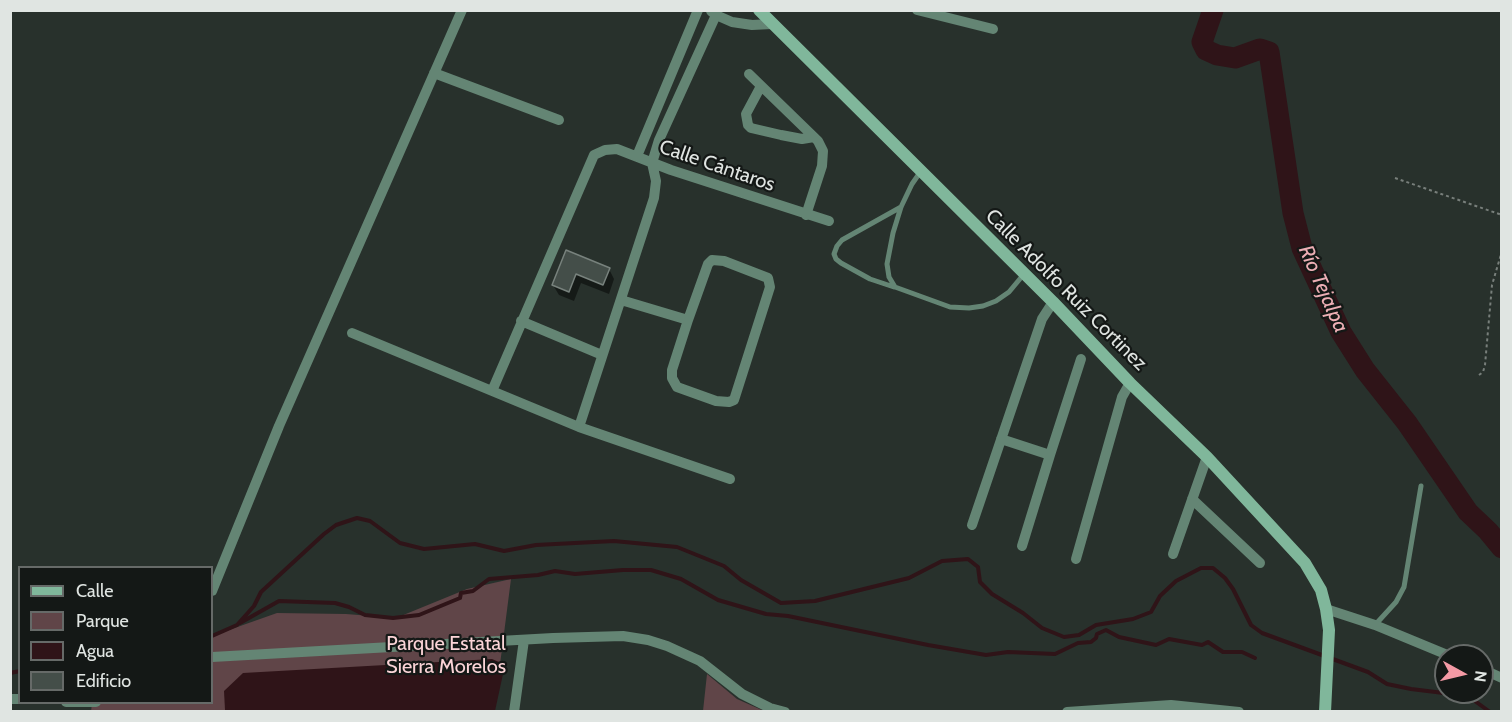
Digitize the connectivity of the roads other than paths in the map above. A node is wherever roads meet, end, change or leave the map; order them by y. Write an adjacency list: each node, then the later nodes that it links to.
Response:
1 (462, 10): 8 (street)
2 (698, 10): 13 (street)
3 (759, 10): 6 (main road, Calle Adolfo Ruiz Cortinez)
4 (917, 10): 7 (street)
5 (713, 13): 6 (street); 14 (street)
6 (772, 24): 15 (main road, Calle Adolfo Ruiz Cortinez)
7 (993, 28)
8 (434, 73): 11 (street); 42 (street)
9 (749, 74): 10 (street)
10 (761, 86): 12 (street); 12 (street)
11 (559, 120)
12 (814, 137): 17 (street)
13 (637, 156): 14 (street, Calle Cántaros); 24 (street, Calle Cántaros)
14 (652, 163): 17 (street, Calle Cántaros); 21 (street)
15 (921, 171): 16 (lane); 19 (main road, Calle Adolfo Ruiz Cortinez)
16 (901, 207): 20 (lane); 20 (lane)
17 (806, 215): 18 (street, Calle Cántaros)
18 (829, 221)
19 (1024, 274): 20 (lane); 22 (main road, Calle Adolfo Ruiz Cortinez)
20 (895, 287)
21 (621, 300): 23 (street); 26 (street)
22 (1053, 302): 28 (main road, Calle Adolfo Ruiz Cortinez); 31 (street)
23 (688, 320): 23 (street)
24 (521, 321): 26 (street); 29 (street)
25 (352, 333): 29 (street)
26 (602, 355): 30 (street)
27 (1081, 359): 32 (street)
28 (1130, 383): 33 (main road, Calle Adolfo Ruiz Cortinez); 40 (street)
29 (492, 391): 30 (street)
30 (579, 427): 34 (street)
31 (1001, 439): 32 (street); 37 (street)
32 (1050, 455): 38 (street)
33 (1207, 457): 36 (street); 43 (main road, Calle Adolfo Ruiz Cortinez)
34 (730, 479)
35 (1421, 486): 44 (lane)
36 (1192, 499): 39 (street); 41 (street)
37 (972, 525)
38 (1022, 546)
39 (1173, 554)
40 (1076, 559)
41 (1260, 563)
42 (213, 589)
43 (1326, 609): 44 (street); 53 (main road, Calle Adolfo Ruiz Cortinez)
44 (1375, 625): 46 (street)
45 (524, 640): 47 (street); 49 (street); 50 (street)
46 (1434, 649)
47 (213, 657)
48 (1122, 709): 51 (street); 52 (street)
49 (514, 711)
50 (785, 711)
51 (1067, 711)
52 (1239, 711)
53 (1325, 711)

